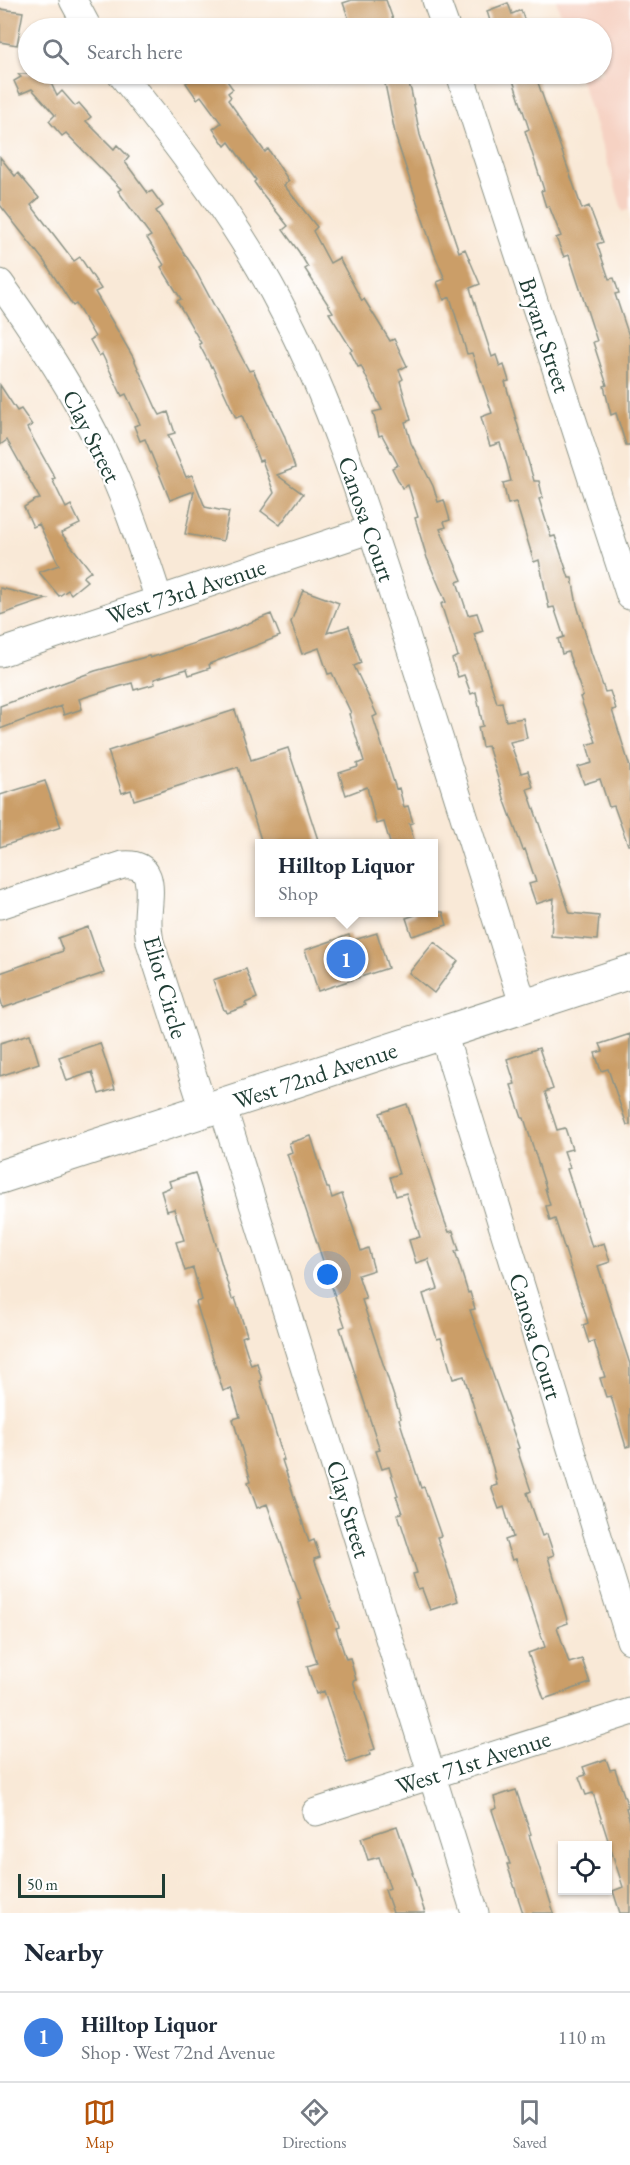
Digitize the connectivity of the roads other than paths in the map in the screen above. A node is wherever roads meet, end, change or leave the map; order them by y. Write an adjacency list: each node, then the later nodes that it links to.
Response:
1 (73, 0): 3 (street)
2 (436, 0): 4 (street)
3 (83, 18)
4 (442, 18)
5 (129, 84): 8 (street, Canosa Court)
6 (463, 84): 9 (street, Bryant Street)
7 (0, 283): 10 (street, Clay Street)
8 (372, 529): 10 (street, West 73rd Avenue); 14 (street, Canosa Court)
9 (630, 596)
10 (159, 600): 11 (street, West 73rd Avenue)
11 (0, 653)
12 (0, 905): 16 (street, Eliot Circle)
13 (630, 972): 14 (main road, West 72nd Avenue)
14 (524, 1007): 15 (main road, West 72nd Avenue)
15 (443, 1033): 16 (main road, West 72nd Avenue); 18 (street, Canosa Court)
16 (213, 1107): 17 (main road, West 72nd Avenue); 20 (street, Clay Street)
17 (0, 1177)
18 (630, 1640)
19 (630, 1712): 20 (street, West 71st Avenue)
20 (433, 1775): 21 (street, West 71st Avenue); 22 (street, Clay Street)
21 (316, 1812)
22 (475, 1913)

